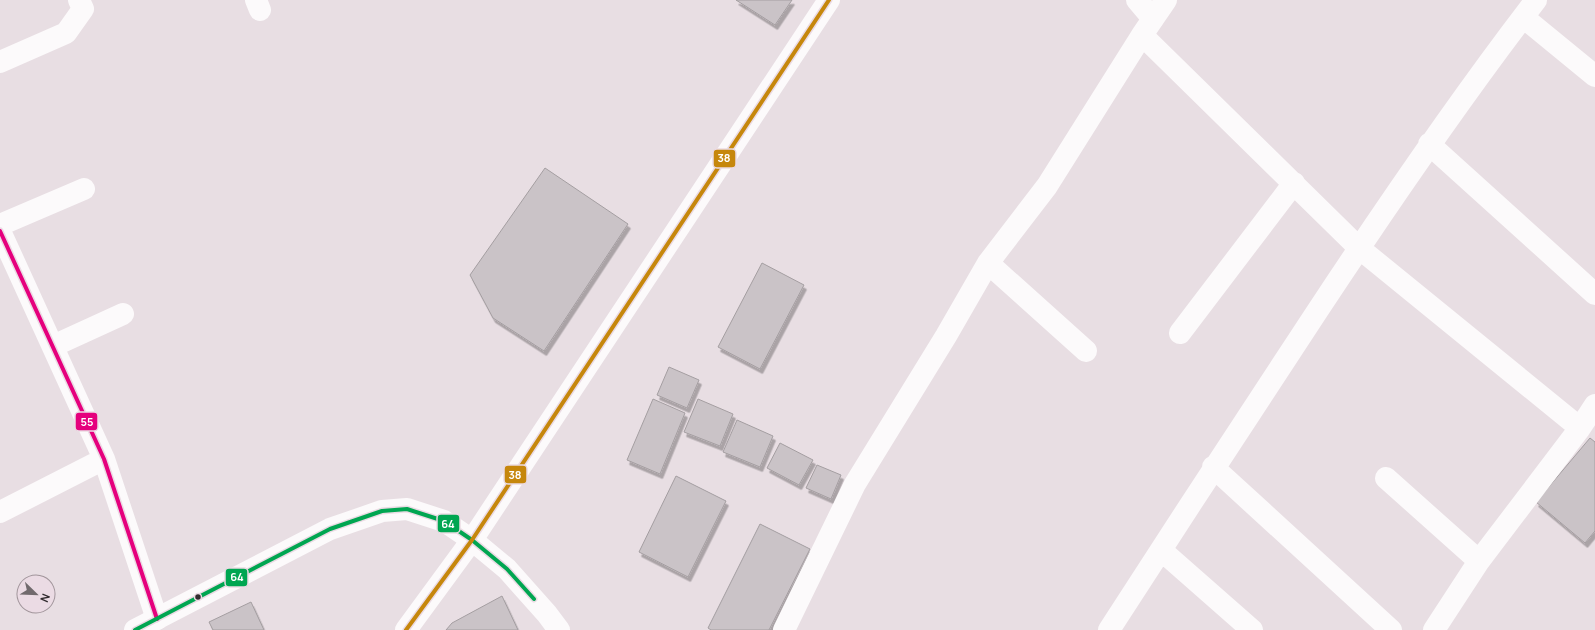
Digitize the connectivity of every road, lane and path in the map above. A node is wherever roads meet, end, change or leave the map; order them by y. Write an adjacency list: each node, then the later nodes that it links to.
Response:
1 (79, 0): 8 (main road)
2 (829, 0): 28 (main road)
3 (1137, 0): 7 (main road)
4 (1166, 0): 7 (main road)
5 (1536, 0): 6 (main road)
6 (1523, 17): 9 (main road); 10 (main road)
7 (1148, 27): 11 (main road); 16 (main road)
8 (0, 62)
9 (1595, 76)
10 (1429, 144): 15 (main road); 17 (main road)
11 (1294, 184): 15 (main road); 19 (main road)
12 (84, 189): 13 (main road)
13 (0, 225)
14 (0, 231): 20 (main road)
15 (1359, 248): 23 (main road); 25 (main road)
16 (988, 264): 21 (main road); 35 (main road)
17 (1595, 294)
18 (123, 314): 20 (main road)
19 (1180, 334)
20 (53, 346): 24 (main road)
21 (1086, 351)
22 (1595, 405): 23 (main road)
23 (1580, 428): 30 (main road)
24 (104, 459): 27 (main road); 31 (main road)
25 (1213, 467): 29 (main road); 38 (main road)
26 (1386, 478): 30 (main road)
27 (0, 512)
28 (472, 540): 31 (main road); 33 (main road); 34 (main road)
29 (1161, 550): 36 (main road); 37 (main road)
30 (1479, 561): 39 (main road)
31 (157, 619): 32 (main road)
32 (135, 630)
33 (406, 630)
34 (559, 630)
35 (784, 630)
36 (1110, 630)
37 (1252, 630)
38 (1391, 630)
39 (1434, 630)

